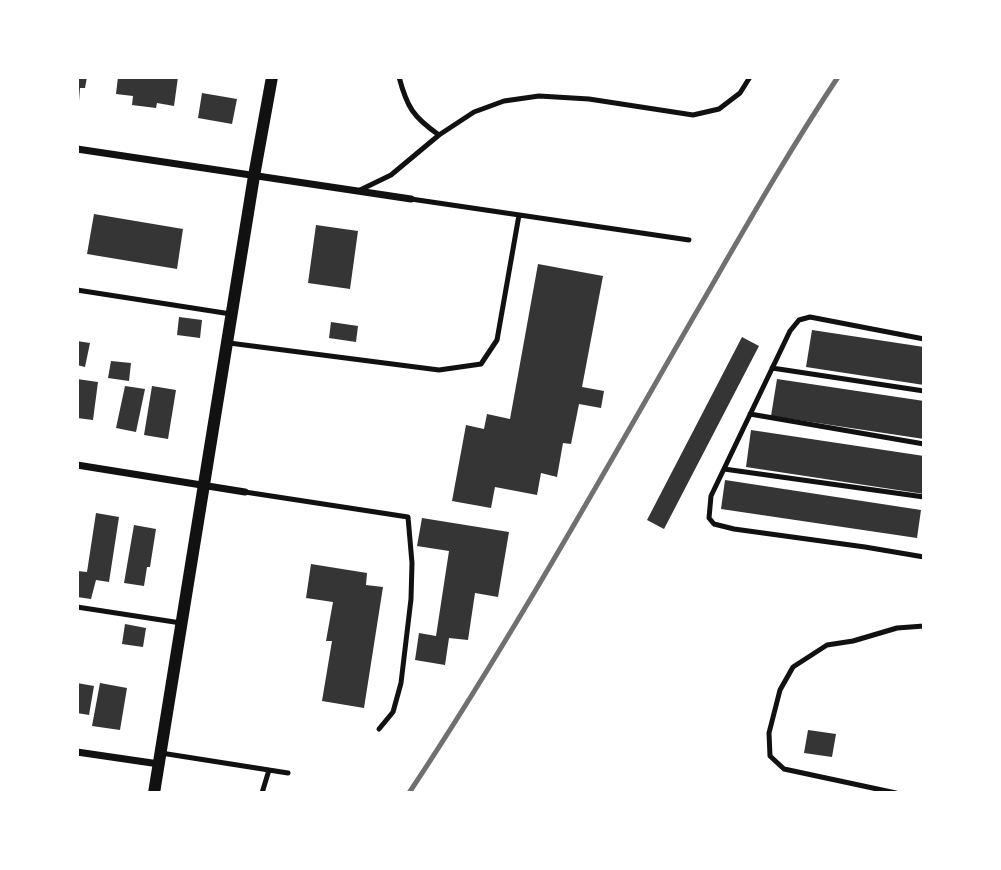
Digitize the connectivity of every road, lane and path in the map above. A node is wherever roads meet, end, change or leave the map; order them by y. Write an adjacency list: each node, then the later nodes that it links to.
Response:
1 (272, 77): 6 (street)
2 (399, 77): 4 (lane)
3 (750, 77): 4 (lane)
4 (439, 135): 7 (lane)
5 (77, 149): 6 (street)
6 (254, 176): 7 (street); 12 (street)
7 (358, 191): 8 (street)
8 (411, 200): 9 (lane)
9 (519, 215): 10 (lane); 14 (lane)
10 (689, 240)
11 (77, 290): 12 (lane)
12 (231, 314): 14 (street)
13 (924, 339): 15 (lane)
14 (227, 343): 21 (street)
15 (772, 368): 16 (lane); 17 (lane)
16 (924, 391)
17 (750, 414): 18 (lane); 20 (lane)
18 (924, 444)
19 (77, 465): 21 (street)
20 (724, 469): 23 (lane); 24 (lane)
21 (204, 485): 22 (street); 26 (street)
22 (246, 492): 28 (lane)
23 (924, 497)
24 (924, 557)
25 (77, 607): 26 (lane)
26 (181, 622): 30 (street)
27 (924, 625): 35 (lane)
28 (379, 729)
29 (77, 752): 30 (street)
30 (160, 759): 31 (lane); 33 (street)
31 (269, 770): 32 (lane); 34 (lane)
32 (288, 773)
33 (154, 793)
34 (262, 793)
35 (896, 793)

